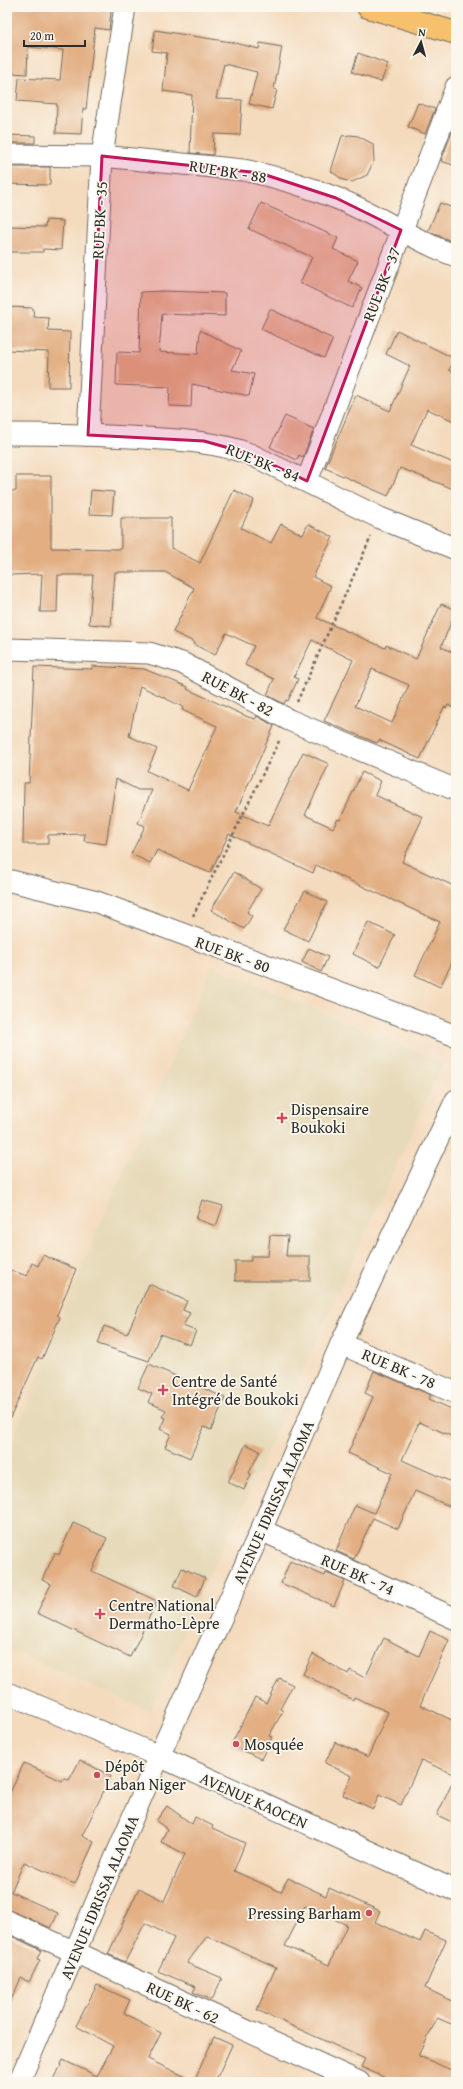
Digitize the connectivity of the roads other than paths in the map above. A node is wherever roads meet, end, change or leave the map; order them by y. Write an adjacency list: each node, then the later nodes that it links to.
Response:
1 (125, 7): 6 (street, RUE BK - 35)
2 (368, 7): 3 (main road)
3 (456, 33)
4 (456, 87): 7 (street, RUE BK - 37)
5 (7, 155): 6 (street, RUE BK - 88)
6 (102, 156): 7 (street, RUE BK - 88); 10 (street, RUE BK - 35)
7 (401, 230): 8 (street, RUE BK - 88); 11 (street, RUE BK - 37)
8 (456, 256)
9 (7, 434): 10 (street, RUE BK - 84)
10 (88, 435): 11 (street, RUE BK - 84)
11 (307, 481): 12 (street, RUE BK - 84)
12 (456, 548)
13 (7, 649): 14 (street, RUE BK - 82)
14 (456, 790)
15 (7, 880): 16 (street, RUE BK - 80)
16 (456, 1036)
17 (456, 1100): 18 (street, AVENUE IDRISSA ALAOMA)
18 (341, 1344): 19 (street, RUE BK - 78); 20 (street, AVENUE IDRISSA ALAOMA)
19 (456, 1393)
20 (261, 1530): 21 (street, RUE BK - 74); 23 (street, AVENUE IDRISSA ALAOMA)
21 (456, 1619)
22 (7, 1693): 23 (street, AVENUE KAOCEN)
23 (159, 1756): 24 (street, AVENUE KAOCEN); 26 (street, AVENUE IDRISSA ALAOMA)
24 (456, 1891)
25 (7, 1921): 26 (street, RUE BK - 62)
26 (75, 1952): 27 (street, AVENUE IDRISSA ALAOMA); 28 (street, RUE BK - 62)
27 (19, 2082)
28 (358, 2082)

